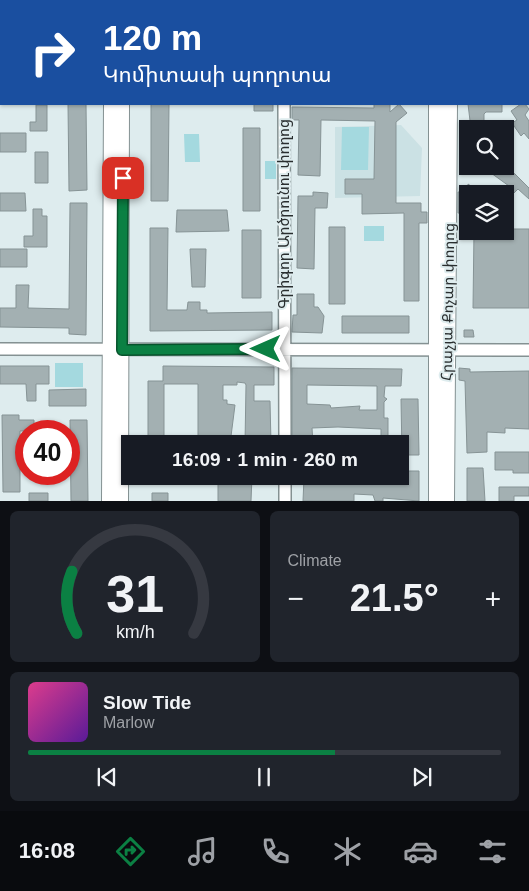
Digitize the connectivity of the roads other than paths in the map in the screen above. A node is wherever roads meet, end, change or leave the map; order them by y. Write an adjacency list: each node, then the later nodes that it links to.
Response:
1 (111, 105): 8 (main road)
2 (122, 105): 8 (main road)
3 (284, 105): 7 (street, Գրիգոր Արծրունու փողոց)
4 (436, 105): 9 (main road, Հրաչյա Քոչար փողոց)
5 (450, 105): 9 (main road, Հրաչյա Քոչար փողոց)
6 (0, 349): 8 (street)
7 (284, 349): 8 (street); 9 (street); 11 (street, Գրիգոր Արծրունու փողոց)
8 (115, 350): 13 (main road); 14 (main road)
9 (442, 350): 10 (street); 16 (main road, Հրաչյա Քոչար փողոց); 17 (main road, Հրաչյա Քոչար փողոց)
10 (529, 350)
11 (285, 435)
12 (285, 485): 15 (street)
13 (109, 501)
14 (121, 501)
15 (285, 501)
16 (436, 501)
17 (446, 501)

